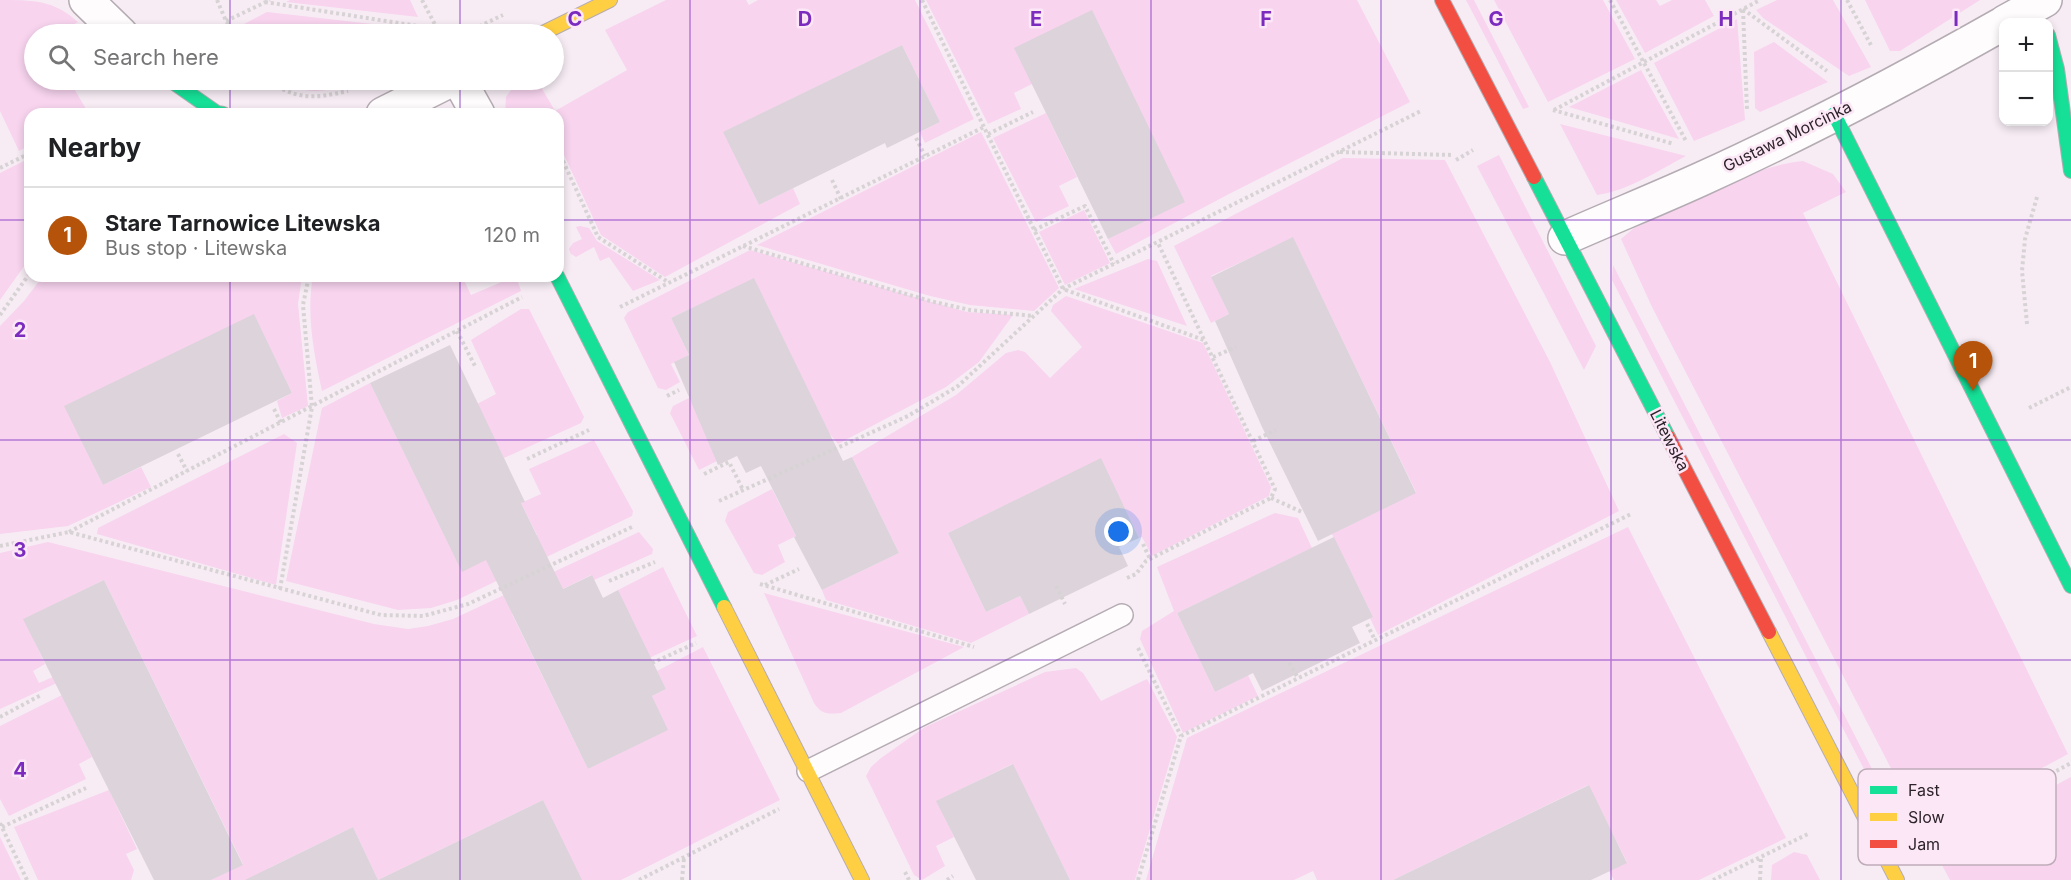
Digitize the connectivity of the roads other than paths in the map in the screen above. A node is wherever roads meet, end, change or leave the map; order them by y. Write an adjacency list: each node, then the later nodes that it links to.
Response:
1 (86, 0): 6 (street)
2 (610, 0): 7 (street)
3 (1442, 0): 18 (street, Litewska)
4 (2042, 6): 5 (street, Gustawa Morcinka)
5 (2015, 18)
6 (111, 24)
7 (561, 24)
8 (1999, 26): 16 (street, Gustawa Morcinka)
9 (2053, 52): 17 (street)
10 (184, 90): 13 (street)
11 (431, 90): 14 (street)
12 (465, 90): 15 (street)
13 (210, 108)
14 (395, 108)
15 (475, 108)
16 (1834, 114): 18 (street, Gustawa Morcinka); 20 (street)
17 (2070, 164)
18 (1565, 238): 23 (street, Litewska)
19 (560, 282): 22 (street)
20 (2071, 586)
21 (1122, 615): 22 (lane)
22 (808, 771): 25 (street)
23 (1858, 805)
24 (1889, 865): 26 (street, Litewska)
25 (862, 880)
26 (1897, 880)

